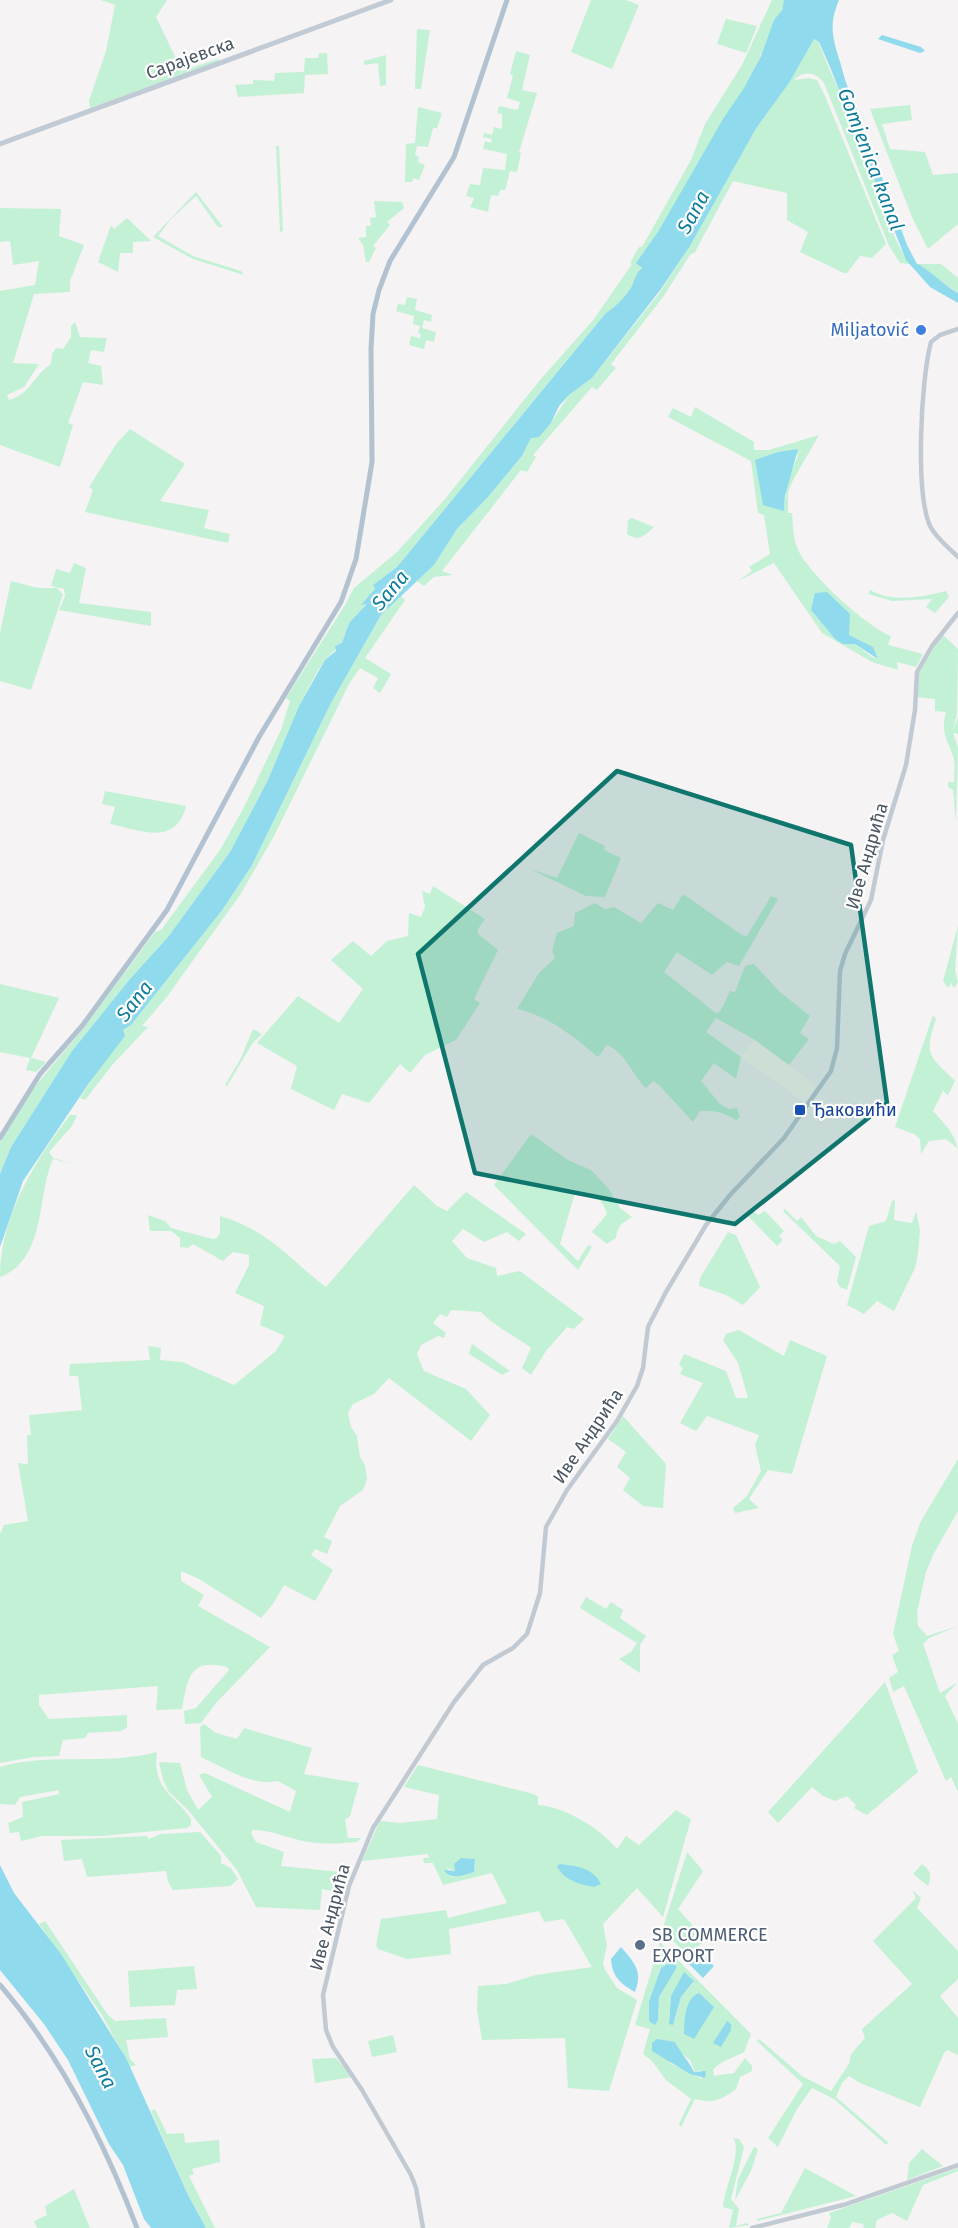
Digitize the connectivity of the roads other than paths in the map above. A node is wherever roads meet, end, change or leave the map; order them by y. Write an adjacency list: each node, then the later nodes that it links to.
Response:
1 (391, 0): 3 (main road, Сарајевска)
2 (507, 0): 7 (main road)
3 (0, 144)
4 (958, 329): 5 (street)
5 (958, 557)
6 (958, 613): 11 (street, Иве Андрића)
7 (0, 1137)
8 (0, 1985): 10 (main road)
9 (958, 2165): 12 (street)
10 (137, 2228)
11 (423, 2228)
12 (752, 2228)

